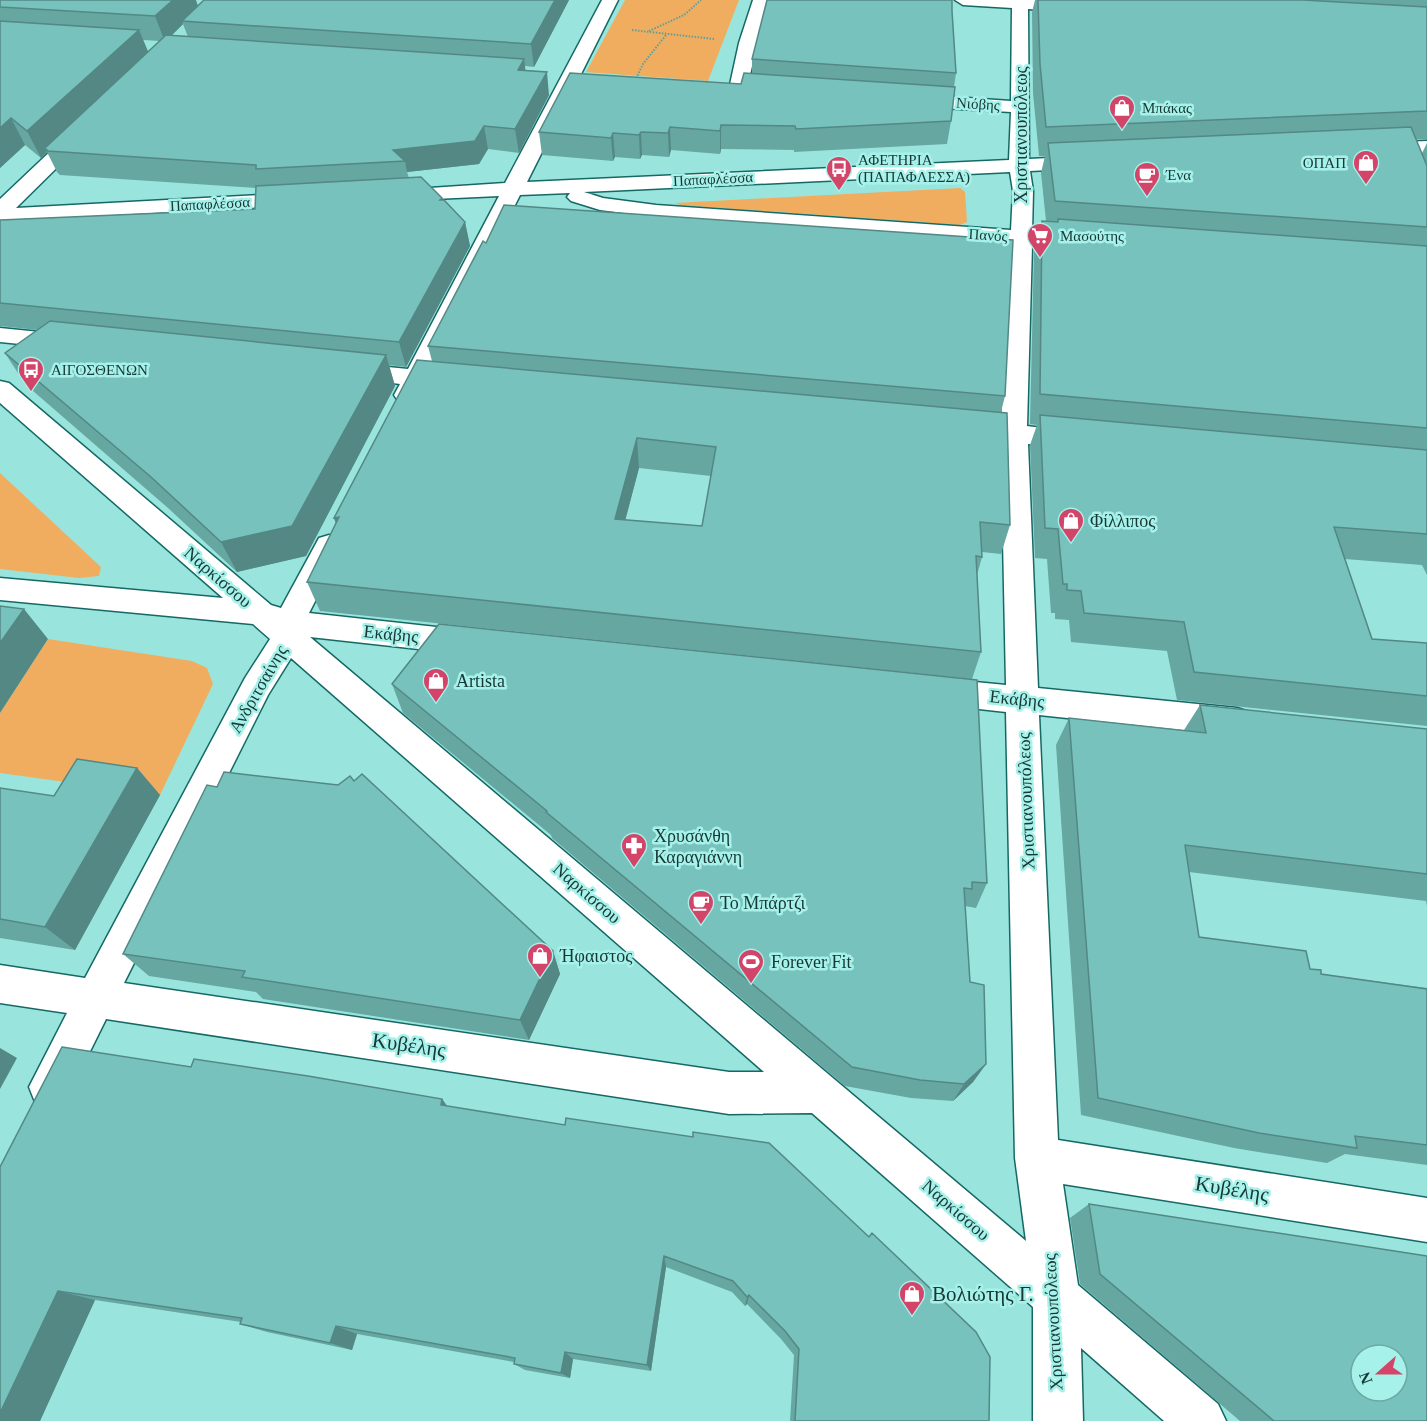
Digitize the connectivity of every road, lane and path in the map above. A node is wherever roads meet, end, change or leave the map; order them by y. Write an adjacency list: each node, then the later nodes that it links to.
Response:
1 (610, 0): 7 (street)
2 (701, 0): 8 (path)
3 (761, 0): 10 (street)
4 (963, 0): 5 (street)
5 (1020, 2): 6 (street); 17 (street, Χριστιανουπόλεως)
6 (1054, 5)
7 (596, 27): 8 (path); 11 (street)
8 (649, 31): 9 (path)
9 (666, 35): 10 (path); 12 (path)
10 (748, 43): 14 (street)
11 (558, 76): 12 (street); 26 (street)
12 (634, 82)
13 (715, 88): 14 (street)
14 (738, 89): 15 (street)
15 (761, 91)
16 (891, 99): 17 (street, Νιόβης)
17 (1021, 107): 23 (street, Χριστιανουπόλεως)
18 (101, 114): 29 (street)
19 (1405, 147): 20 (street); 21 (street); 24 (street)
20 (1427, 147)
21 (1359, 150)
22 (1103, 161): 23 (street, Παπαφλέσσα)
23 (1019, 166): 25 (street, Παπαφλέσσα); 30 (street, Χριστιανουπόλεως)
24 (1414, 170)
25 (552, 187): 26 (street, Παπαφλέσσα); 30 (street, Πανός)
26 (513, 188): 27 (street, Παπαφλέσσα); 35 (street)
27 (369, 196)
28 (322, 198): 29 (street, Παπαφλέσσα)
29 (0, 213)
30 (1020, 237): 31 (street, Πανός); 40 (street, Χριστιανουπόλεως)
31 (1068, 241)
32 (0, 335): 33 (street)
33 (95, 345)
34 (321, 368): 35 (street)
35 (416, 378): 36 (street); 38 (street)
36 (474, 383)
37 (0, 389): 44 (street, Ναρκίσσου)
38 (394, 420)
39 (944, 427): 40 (street)
40 (1014, 434): 41 (street); 47 (street, Χριστιανουπόλεως)
41 (1108, 442)
42 (339, 526): 44 (street, Ανδριτσαίνης)
43 (0, 589): 44 (street, Εκάβης)
44 (279, 624): 45 (street, Εκάβης); 50 (street, Ανδριτσαίνης); 51 (street, Ναρκίσσου)
45 (502, 646)
46 (904, 687): 47 (street, Εκάβης)
47 (1022, 700): 48 (street, Εκάβης); 53 (street, Χριστιανουπόλεως)
48 (1261, 725)
49 (0, 984): 50 (street, Κυβέλης)
50 (96, 999): 51 (street, Κυβέλης); 52 (street, Ανδριτσαίνης)
51 (819, 1092): 55 (street, Ναρκίσσου)
52 (37, 1113)
53 (1037, 1158): 54 (street, Κυβέλης); 55 (street, Χριστιανουπόλεως)
54 (1427, 1220)
55 (1056, 1296): 56 (street, Χριστιανουπόλεως); 57 (street, Ναρκίσσου)
56 (1058, 1421)
57 (1201, 1421)

